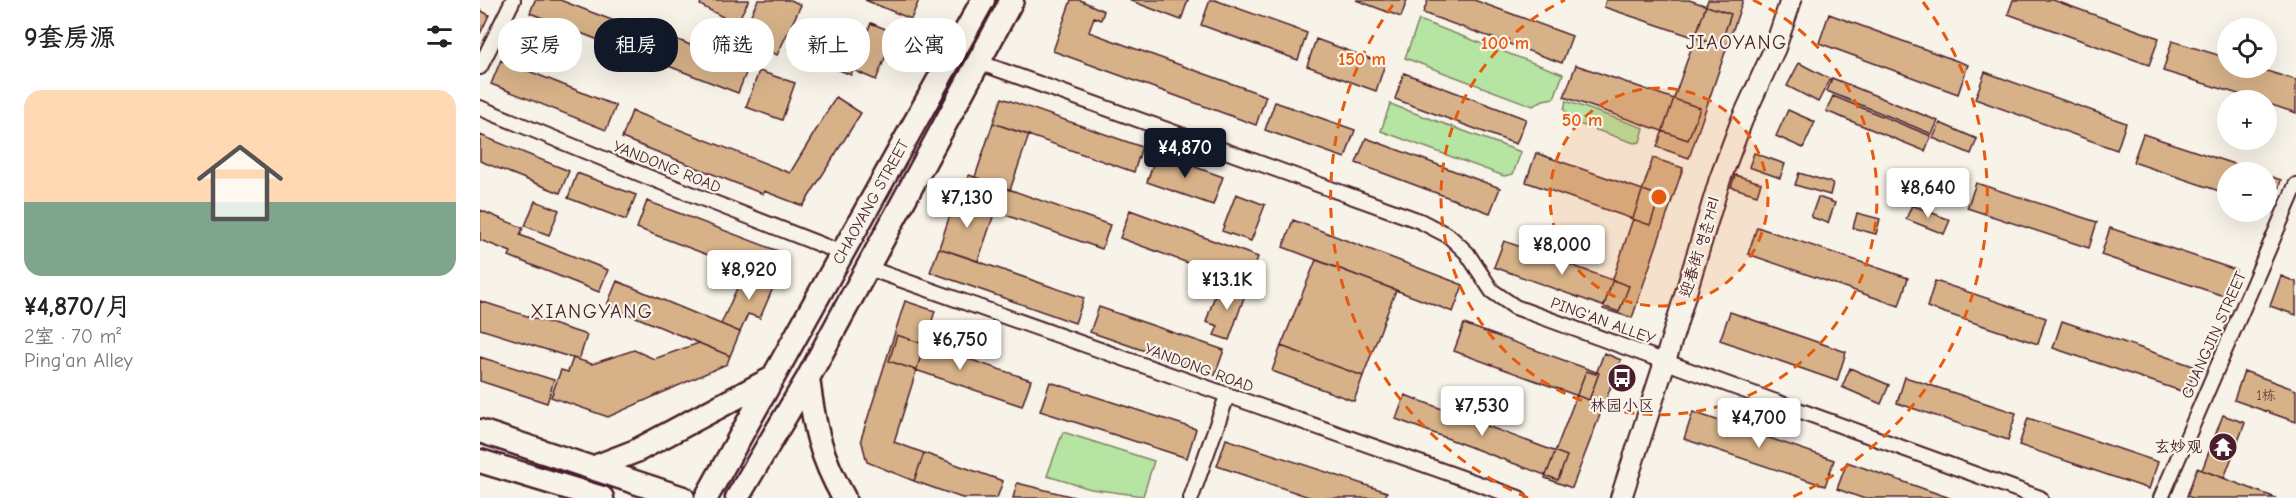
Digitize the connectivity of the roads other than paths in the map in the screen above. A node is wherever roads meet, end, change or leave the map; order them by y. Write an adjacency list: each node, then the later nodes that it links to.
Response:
1 (513, 0): 6 (street)
2 (983, 0): 9 (main road, CHAOYANG STREET)
3 (1012, 0): 5 (main road, CHAOYANG STREET)
4 (1791, 0): 11 (street, 迎春街 영춘거리)
5 (978, 62): 10 (main road, CHAOYANG STREET); 11 (street, PING'AN ALLEY)
6 (480, 68)
7 (480, 108): 9 (street, YANDONG ROAD)
8 (2296, 185): 28 (street, GUANGJIN STREET)
9 (842, 254): 13 (main road, CHAOYANG STREET)
10 (868, 268): 12 (main road, CHAOYANG STREET); 14 (street, YANDONG ROAD)
11 (1665, 362): 26 (street, 迎春街 영춘거리); 27 (street, PING'AN ALLEY)
12 (808, 378): 22 (main road, CHAOYANG STREET); 23 (main road)
13 (771, 379): 17 (main road); 21 (main road, CHAOYANG STREET)
14 (1227, 396): 24 (street); 25 (street, YANDONG ROAD)
15 (480, 431): 17 (main road)
16 (480, 461): 18 (main road)
17 (592, 468): 20 (main road)
18 (552, 490): 19 (main road)
19 (602, 498)
20 (683, 498)
21 (706, 498)
22 (737, 498)
23 (844, 498)
24 (1191, 498)
25 (1519, 498)
26 (1621, 498)
27 (2040, 498)
28 (2161, 498)

